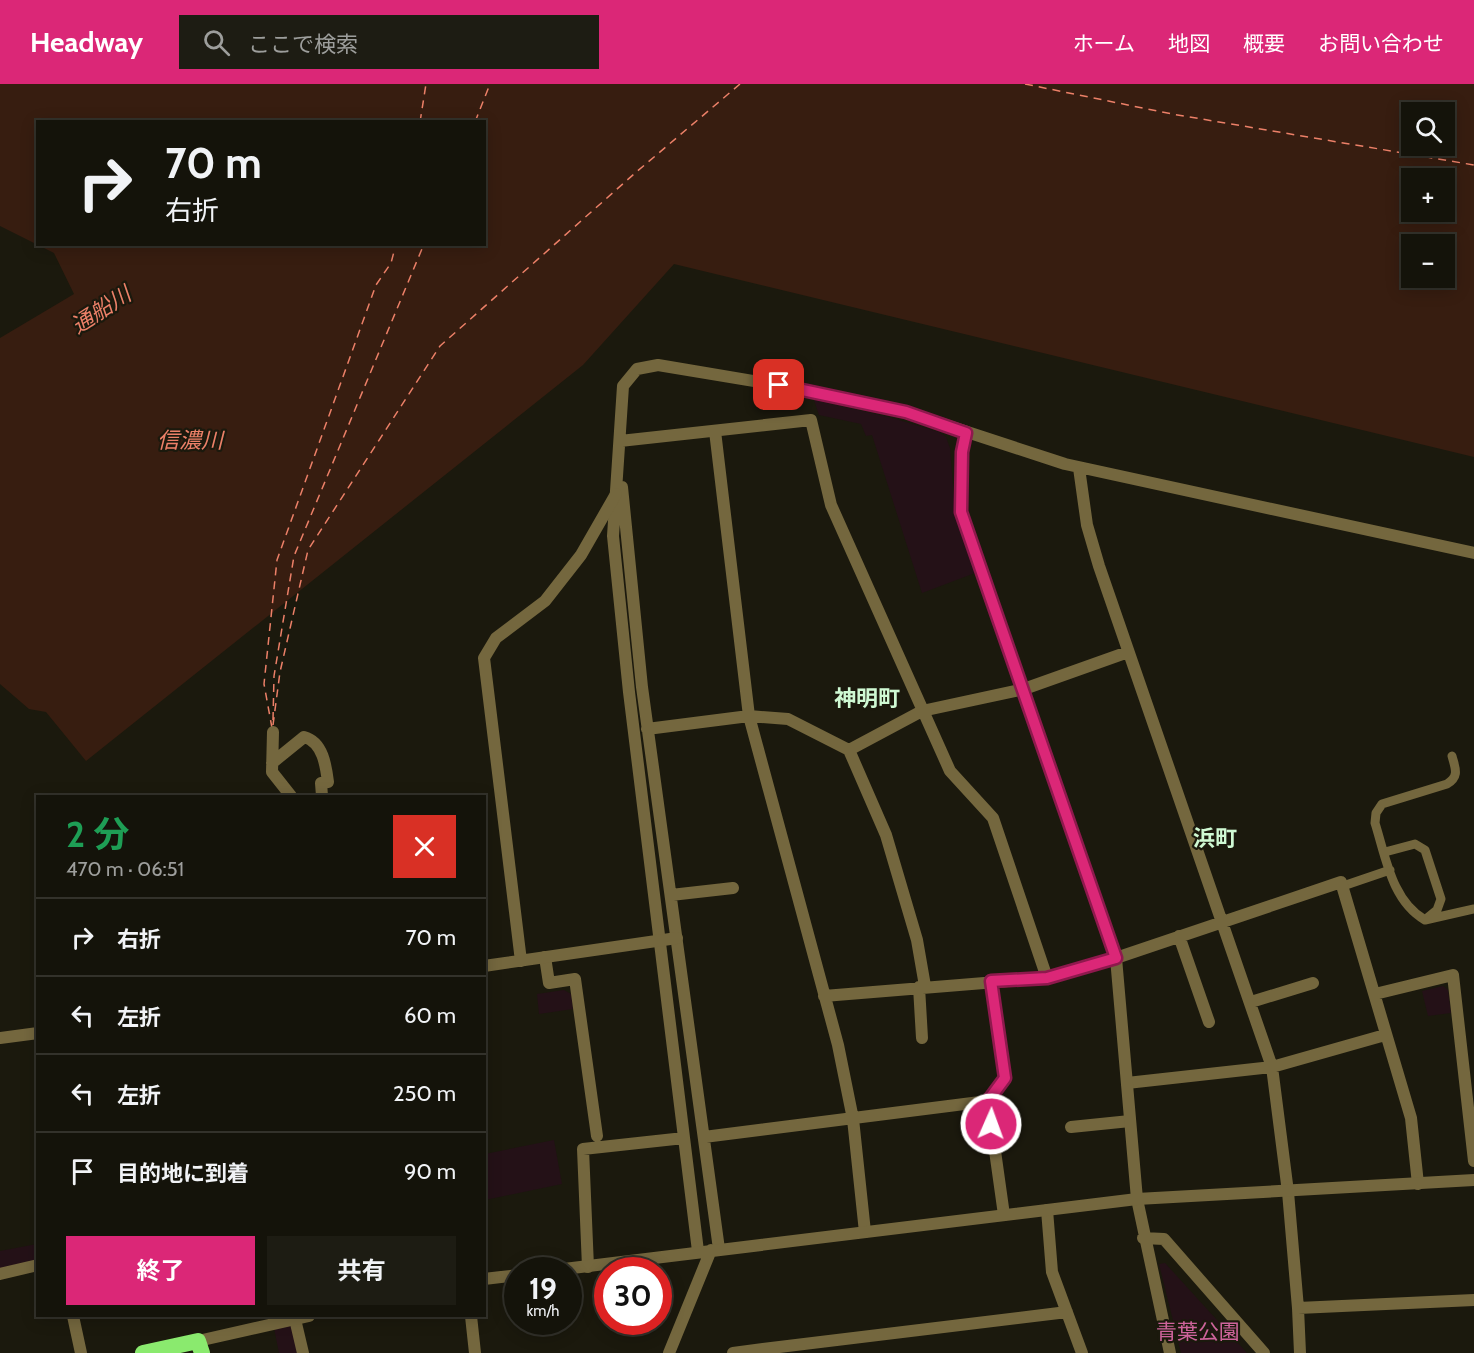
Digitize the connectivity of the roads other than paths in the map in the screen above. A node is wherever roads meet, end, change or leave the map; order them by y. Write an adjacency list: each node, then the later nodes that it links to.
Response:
1 (715, 431): 3 (street); 9 (street); 10 (street)
2 (966, 433): 3 (street); 4 (street); 8 (street)
3 (619, 447): 5 (street); 11 (street)
4 (1079, 468): 6 (street); 7 (street)
5 (616, 494): 28 (street); 31 (street)
6 (1474, 553)
7 (1128, 652): 8 (street); 25 (street)
8 (1024, 689): 9 (street); 30 (street)
9 (922, 711): 13 (street); 33 (street)
10 (749, 716): 11 (street); 13 (street); 38 (street)
11 (647, 729): 22 (street)
12 (273, 732): 15 (street)
13 (849, 750): 36 (street)
14 (1452, 756): 18 (lane)
15 (272, 763): 16 (street); 17 (street)
16 (290, 795)
17 (322, 795)
18 (1385, 852): 19 (lane); 24 (lane)
19 (1390, 870): 20 (lane); 24 (lane)
20 (1342, 886): 25 (street); 37 (street)
21 (733, 888): 22 (street)
22 (671, 895): 27 (street)
23 (1474, 909): 24 (lane)
24 (1425, 920)
25 (1222, 922): 26 (street); 39 (street)
26 (1179, 936): 30 (street); 40 (street)
27 (677, 938): 28 (street); 52 (street)
28 (660, 940): 29 (street); 53 (street)
29 (545, 957): 31 (street); 51 (street)
30 (1116, 958): 33 (street); 46 (street)
31 (521, 961): 32 (street)
32 (486, 966)
33 (1047, 978): 34 (street)
34 (991, 981): 36 (street); 47 (street)
35 (1313, 983): 39 (street)
36 (922, 986): 38 (street); 44 (street)
37 (1375, 994): 42 (street); 54 (street)
38 (824, 996): 48 (street)
39 (1251, 1002): 45 (street)
40 (1209, 1022)
41 (36, 1033): 43 (street)
42 (1385, 1035): 45 (street); 56 (street)
43 (0, 1038)
44 (922, 1038)
45 (1272, 1067): 46 (street); 57 (street)
46 (1127, 1083): 49 (street)
47 (988, 1101): 48 (street); 60 (street)
48 (853, 1119): 52 (street); 61 (street)
49 (1130, 1121): 50 (street); 58 (street)
50 (1071, 1127)
51 (597, 1136)
52 (704, 1137): 63 (street)
53 (684, 1138): 63 (street); 65 (street)
54 (1474, 1161)
55 (1474, 1180): 56 (street)
56 (1418, 1184): 57 (street)
57 (1288, 1192): 58 (street); 71 (street)
58 (1137, 1199): 59 (street); 62 (street)
59 (1047, 1210): 60 (street); 72 (street)
60 (1004, 1215): 61 (street)
61 (865, 1232): 63 (street)
62 (1143, 1238): 86 (street); 87 (street)
63 (709, 1250): 65 (street); 83 (street)
64 (36, 1265): 67 (street)
65 (588, 1267): 66 (street)
66 (582, 1268)
67 (0, 1274)
68 (504, 1277): 69 (street)
69 (486, 1279)
70 (1474, 1300): 71 (street)
71 (1298, 1308): 88 (street)
72 (1067, 1312): 78 (street); 85 (street)
73 (73, 1317): 79 (street)
74 (302, 1317): 76 (street)
75 (471, 1317): 82 (street)
76 (295, 1318): 77 (street); 81 (street)
77 (200, 1347): 80 (highway)
78 (764, 1351): 84 (street)
79 (81, 1353)
80 (143, 1353)
81 (303, 1353)
82 (475, 1353)
83 (669, 1353)
84 (733, 1353)
85 (1082, 1353)
86 (1170, 1353)
87 (1264, 1353)
88 (1300, 1353)

